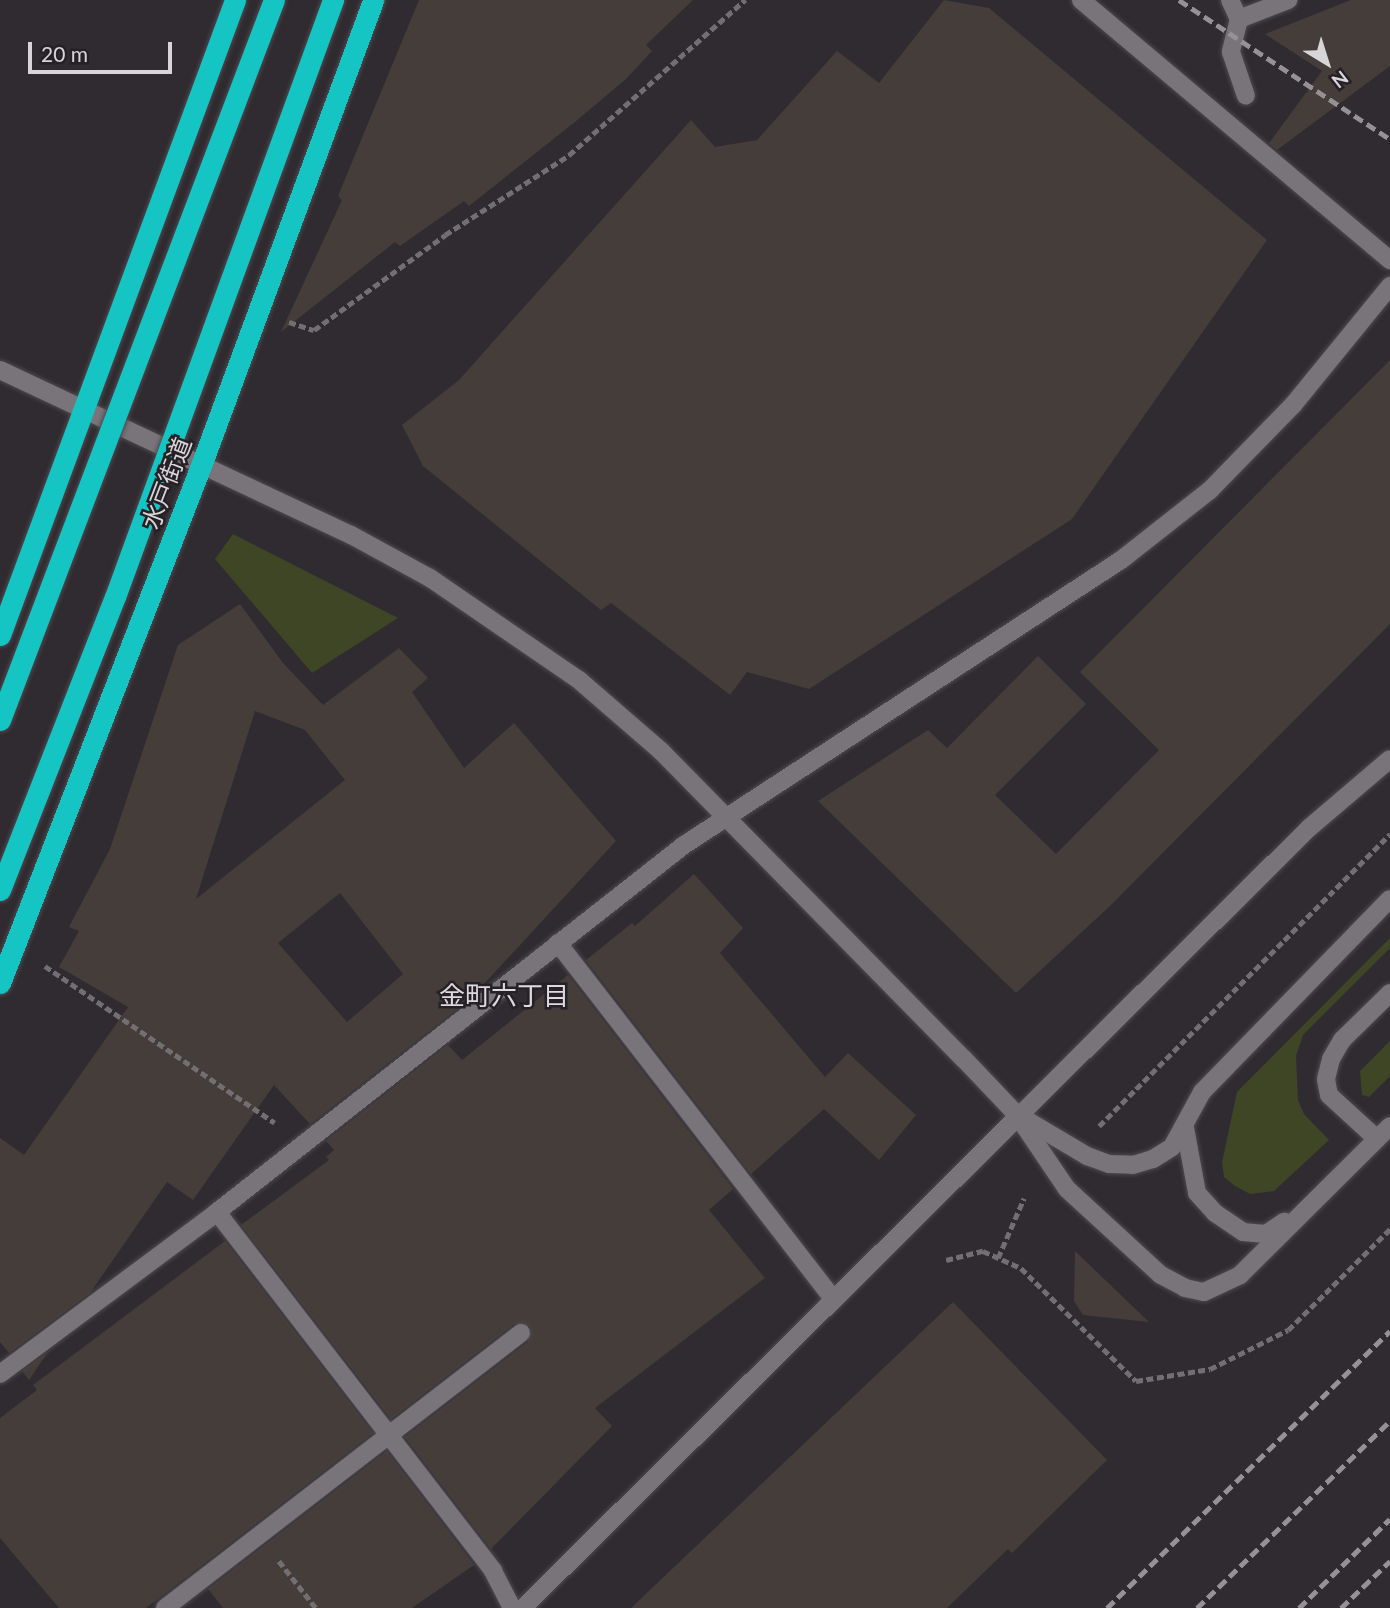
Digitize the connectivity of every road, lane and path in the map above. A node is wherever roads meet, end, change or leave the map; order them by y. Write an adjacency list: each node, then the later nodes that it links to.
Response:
1 (235, 0): 15 (highway)
2 (274, 0): 18 (highway, bridge)
3 (333, 0): 22 (highway, 水戸街道, bridge)
4 (373, 0): 16 (highway, 水戸街道)
5 (745, 0): 13 (path)
6 (1081, 0): 11 (street)
7 (1230, 0): 9 (street)
8 (1288, 0): 9 (street)
9 (1239, 19): 10 (street)
10 (1246, 96)
11 (1390, 260)
12 (1390, 286): 20 (street)
13 (278, 319)
14 (0, 370): 15 (street)
15 (85, 410): 16 (street); 17 (highway)
16 (202, 463): 20 (street); 26 (highway, 水戸街道)
17 (0, 635)
18 (0, 720)
19 (1390, 759): 28 (street)
20 (726, 816): 24 (street); 28 (street)
21 (1390, 834): 30 (path)
22 (0, 890)
23 (1390, 899): 29 (street)
24 (558, 943): 32 (street); 37 (street)
25 (37, 962): 32 (path)
26 (0, 983)
27 (1390, 993): 31 (street)
28 (1017, 1115): 29 (street); 34 (street); 37 (street)
29 (1185, 1128): 34 (street)
30 (1094, 1132)
31 (1384, 1132): 34 (street)
32 (305, 1142): 35 (street)
33 (1024, 1198): 36 (path)
34 (1315, 1199)
35 (217, 1212): 39 (street); 40 (street)
36 (998, 1258)
37 (832, 1298): 45 (street)
38 (521, 1333): 40 (street)
39 (0, 1374)
40 (389, 1437): 41 (street); 44 (street)
41 (259, 1536): 42 (street); 43 (path)
42 (165, 1608)
43 (316, 1608)
44 (512, 1608)
45 (523, 1608)

